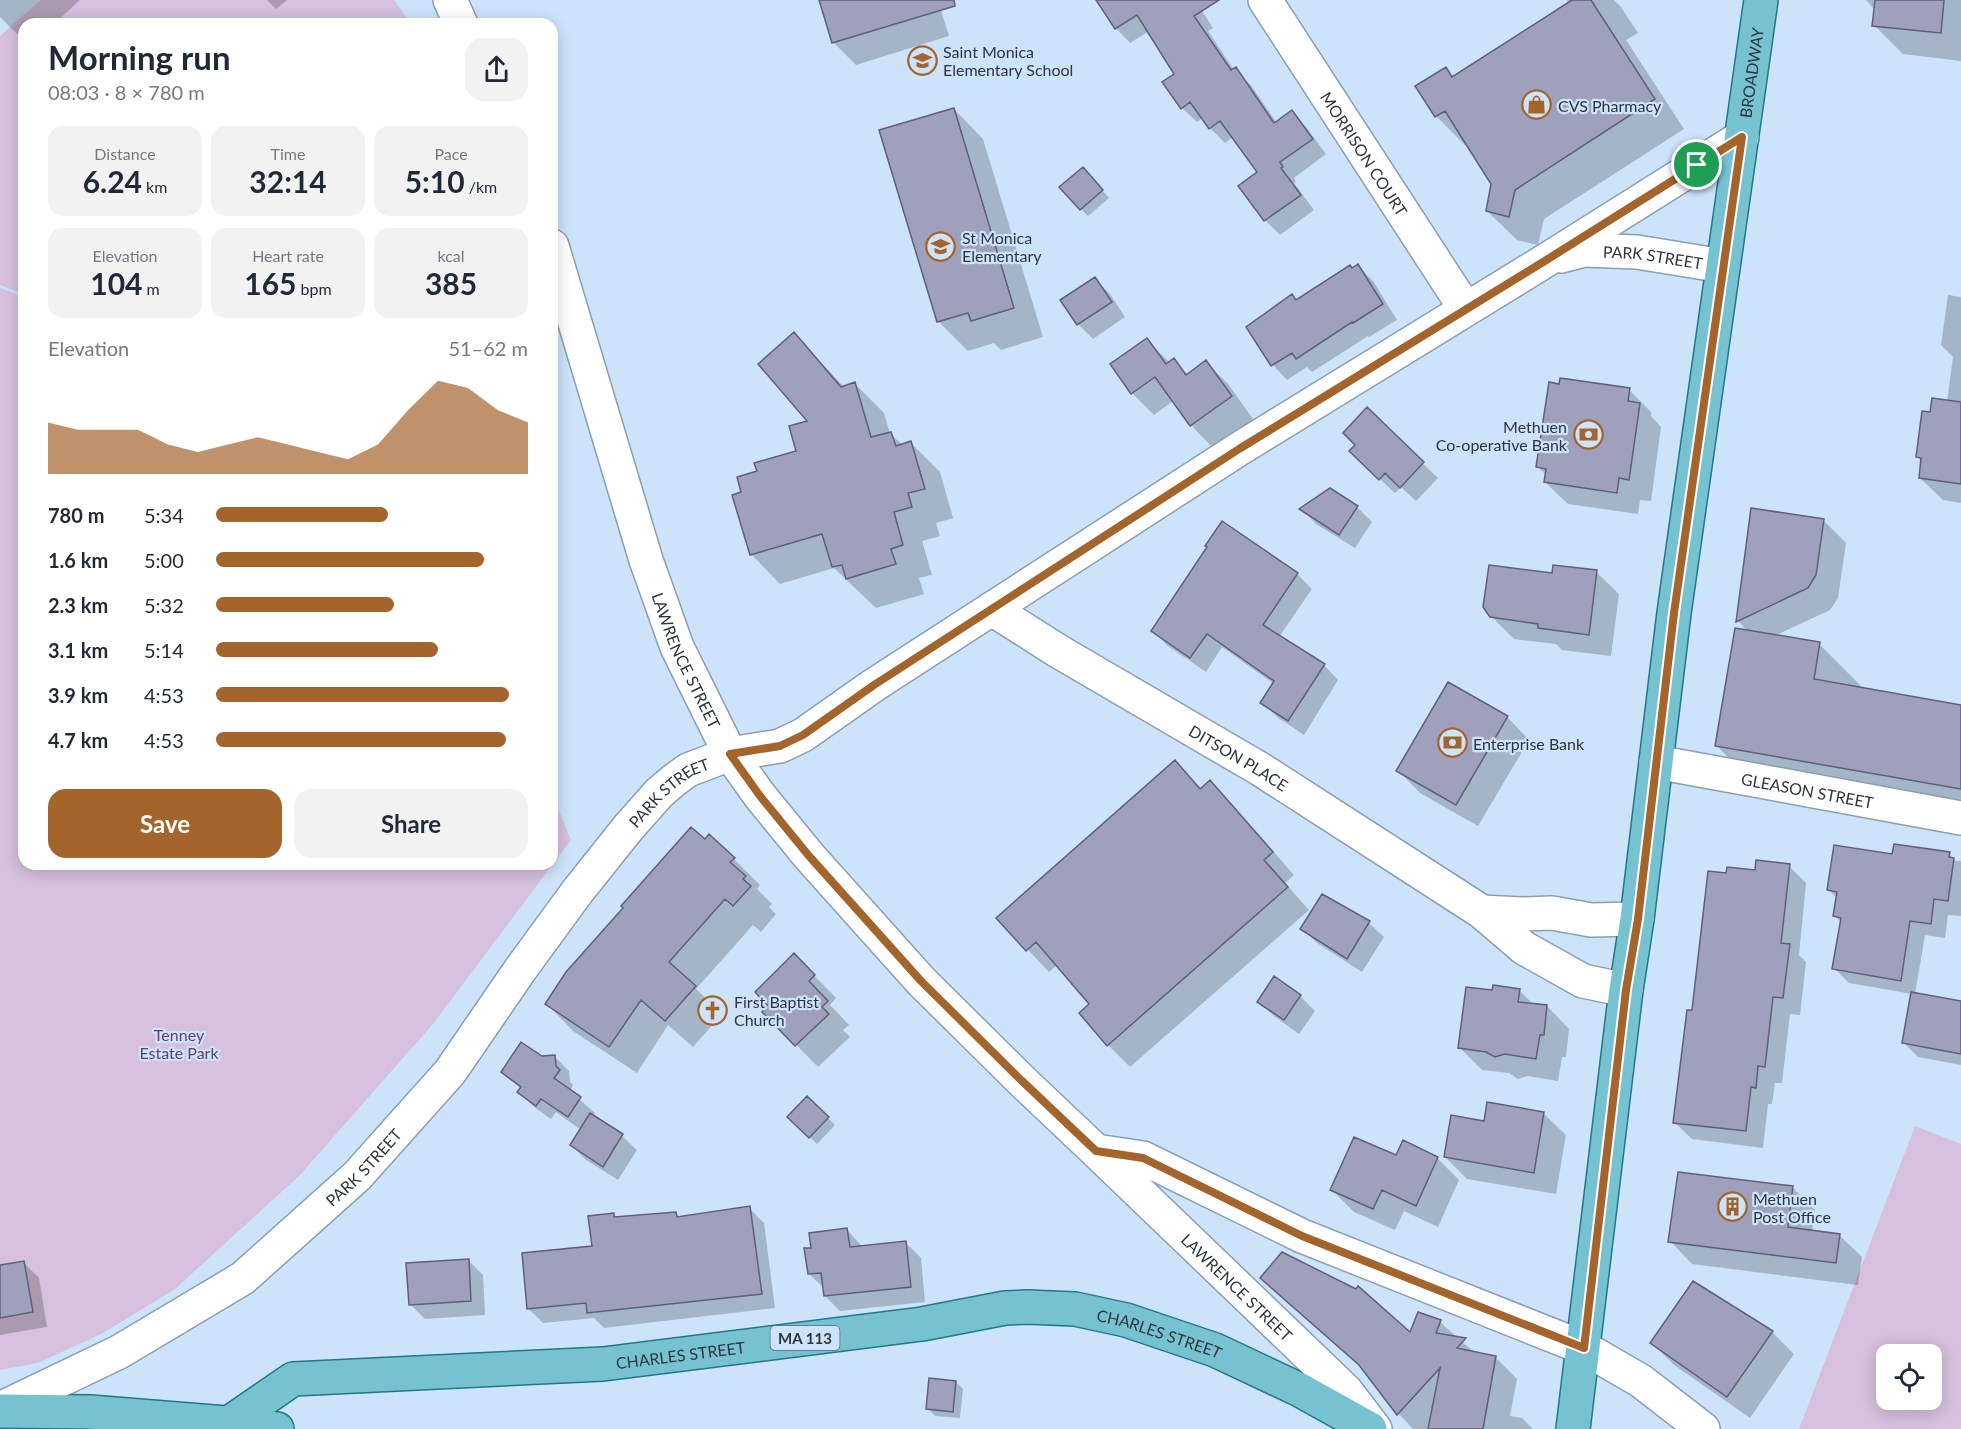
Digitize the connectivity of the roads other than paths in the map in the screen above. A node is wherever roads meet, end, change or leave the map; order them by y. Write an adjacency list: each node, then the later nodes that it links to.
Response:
1 (450, 0): 4 (main road)
2 (1265, 0): 9 (main road, MORRISON COURT)
3 (1761, 0): 5 (main road, BROADWAY)
4 (458, 18)
5 (1742, 137): 6 (main road, PARK STREET); 8 (main road, BROADWAY)
6 (1548, 259): 8 (main road, PARK STREET); 9 (main road, PARK STREET)
7 (558, 266): 11 (main road, LAWRENCE STREET)
8 (1723, 266): 12 (main road, BROADWAY)
9 (1465, 308): 10 (main road, PARK STREET)
10 (992, 609): 11 (main road, PARK STREET); 14 (main road, DITSON PLACE)
11 (730, 754): 17 (main road, LAWRENCE STREET); 19 (main road, PARK STREET)
12 (1656, 762): 13 (main road, GLEASON STREET); 15 (main road, BROADWAY)
13 (1961, 818)
14 (1482, 912): 15 (main road); 16 (main road, DITSON PLACE)
15 (1638, 919): 16 (main road, BROADWAY)
16 (1626, 990): 18 (main road, BROADWAY)
17 (1096, 1151): 18 (main road); 23 (main road, LAWRENCE STREET)
18 (1584, 1348): 24 (main road, BROADWAY); 25 (main road)
19 (0, 1410): 20 (main road)
20 (229, 1424): 21 (main road); 22 (main road, CHARLES STREET / MA 113)
21 (277, 1429)
22 (1370, 1429)
23 (1375, 1429)
24 (1574, 1429)
25 (1703, 1429)

